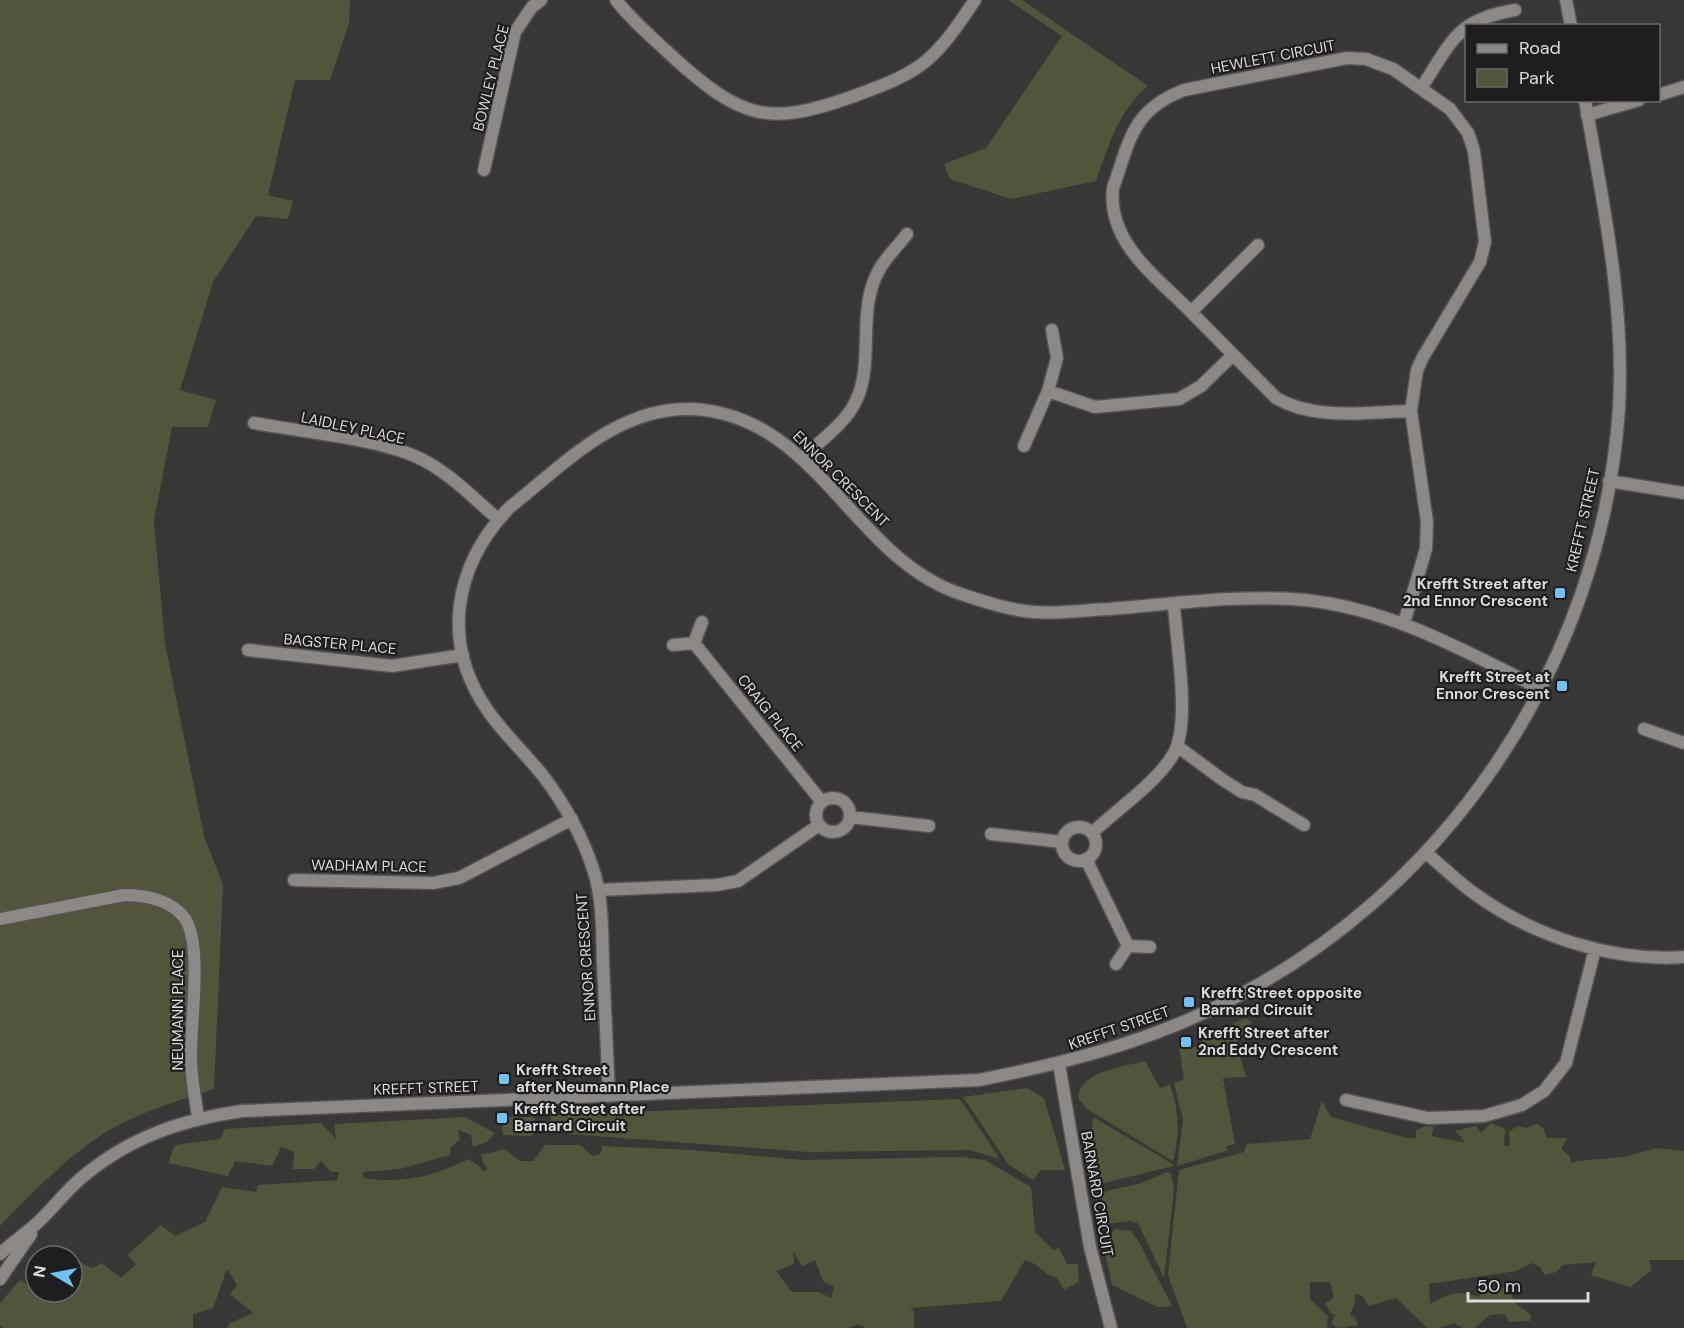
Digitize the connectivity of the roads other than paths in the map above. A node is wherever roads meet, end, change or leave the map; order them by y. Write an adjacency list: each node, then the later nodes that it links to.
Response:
1 (541, 0): 15 (street, BOWLEY PLACE)
2 (616, 0): 3 (street)
3 (975, 0)
4 (1566, 0): 7 (street)
5 (1515, 10): 6 (street)
6 (1471, 24)
7 (1571, 24)
8 (1465, 27): 10 (street)
9 (1684, 87): 11 (street)
10 (1421, 88): 18 (street, HEWLETT CIRCUIT); 22 (street, HEWLETT CIRCUIT)
11 (1660, 95)
12 (1585, 102): 14 (street, KREFFT STREET)
13 (1632, 102): 14 (street)
14 (1587, 115): 26 (street, KREFFT STREET)
15 (484, 170)
16 (907, 234): 25 (street)
17 (1258, 245): 18 (street)
18 (1191, 312): 20 (street, HEWLETT CIRCUIT)
19 (1052, 330): 21 (street)
20 (1233, 355): 21 (street); 22 (street, HEWLETT CIRCUIT)
21 (1048, 391): 24 (street)
22 (1411, 411): 31 (street, HEWLETT CIRCUIT)
23 (254, 423): 28 (street, LAIDLEY PLACE)
24 (1024, 446)
25 (802, 458): 28 (street, ENNOR CRESCENT); 29 (street, ENNOR CRESCENT)
26 (1609, 481): 27 (street); 36 (street, KREFFT STREET)
27 (1684, 493)
28 (498, 519): 35 (street, ENNOR CRESCENT)
29 (1174, 604): 31 (street, ENNOR CRESCENT); 39 (street)
30 (702, 622): 32 (street)
31 (1404, 623): 36 (street, ENNOR CRESCENT)
32 (694, 643): 33 (street); 40 (street, CRAIG PLACE)
33 (673, 645)
34 (248, 650): 35 (street, BAGSTER PLACE)
35 (463, 655): 42 (street, ENNOR CRESCENT)
36 (1541, 689): 49 (street, KREFFT STREET)
37 (1644, 729): 38 (street)
38 (1684, 742)
39 (1177, 746): 44 (street); 46 (street)
40 (822, 802): 41 (street); 43 (street)
41 (850, 817): 43 (street); 45 (street)
42 (572, 819): 51 (street, WADHAM PLACE); 52 (street, ENNOR CRESCENT)
43 (819, 825): 52 (street)
44 (1304, 825)
45 (929, 826)
46 (1092, 832): 48 (street); 50 (street)
47 (991, 834): 48 (street)
48 (1062, 842): 50 (street)
49 (1425, 853): 56 (street); 59 (street, KREFFT STREET)
50 (1086, 859): 54 (street)
51 (294, 880)
52 (598, 890): 60 (street, ENNOR CRESCENT)
53 (0, 919): 62 (street, NEUMANN PLACE)
54 (1128, 946): 55 (street); 58 (street)
55 (1150, 947)
56 (1595, 948): 57 (street); 61 (street)
57 (1684, 957)
58 (1116, 964)
59 (1059, 1064): 60 (street, KREFFT STREET); 66 (street, BARNARD CIRCUIT)
60 (609, 1095): 62 (street, KREFFT STREET)
61 (1346, 1100)
62 (198, 1117): 63 (street, KREFFT STREET)
63 (36, 1225): 64 (street, KREFFT STREET); 65 (street, KREFFT STREET)
64 (0, 1254)
65 (0, 1279)
66 (1111, 1328)

